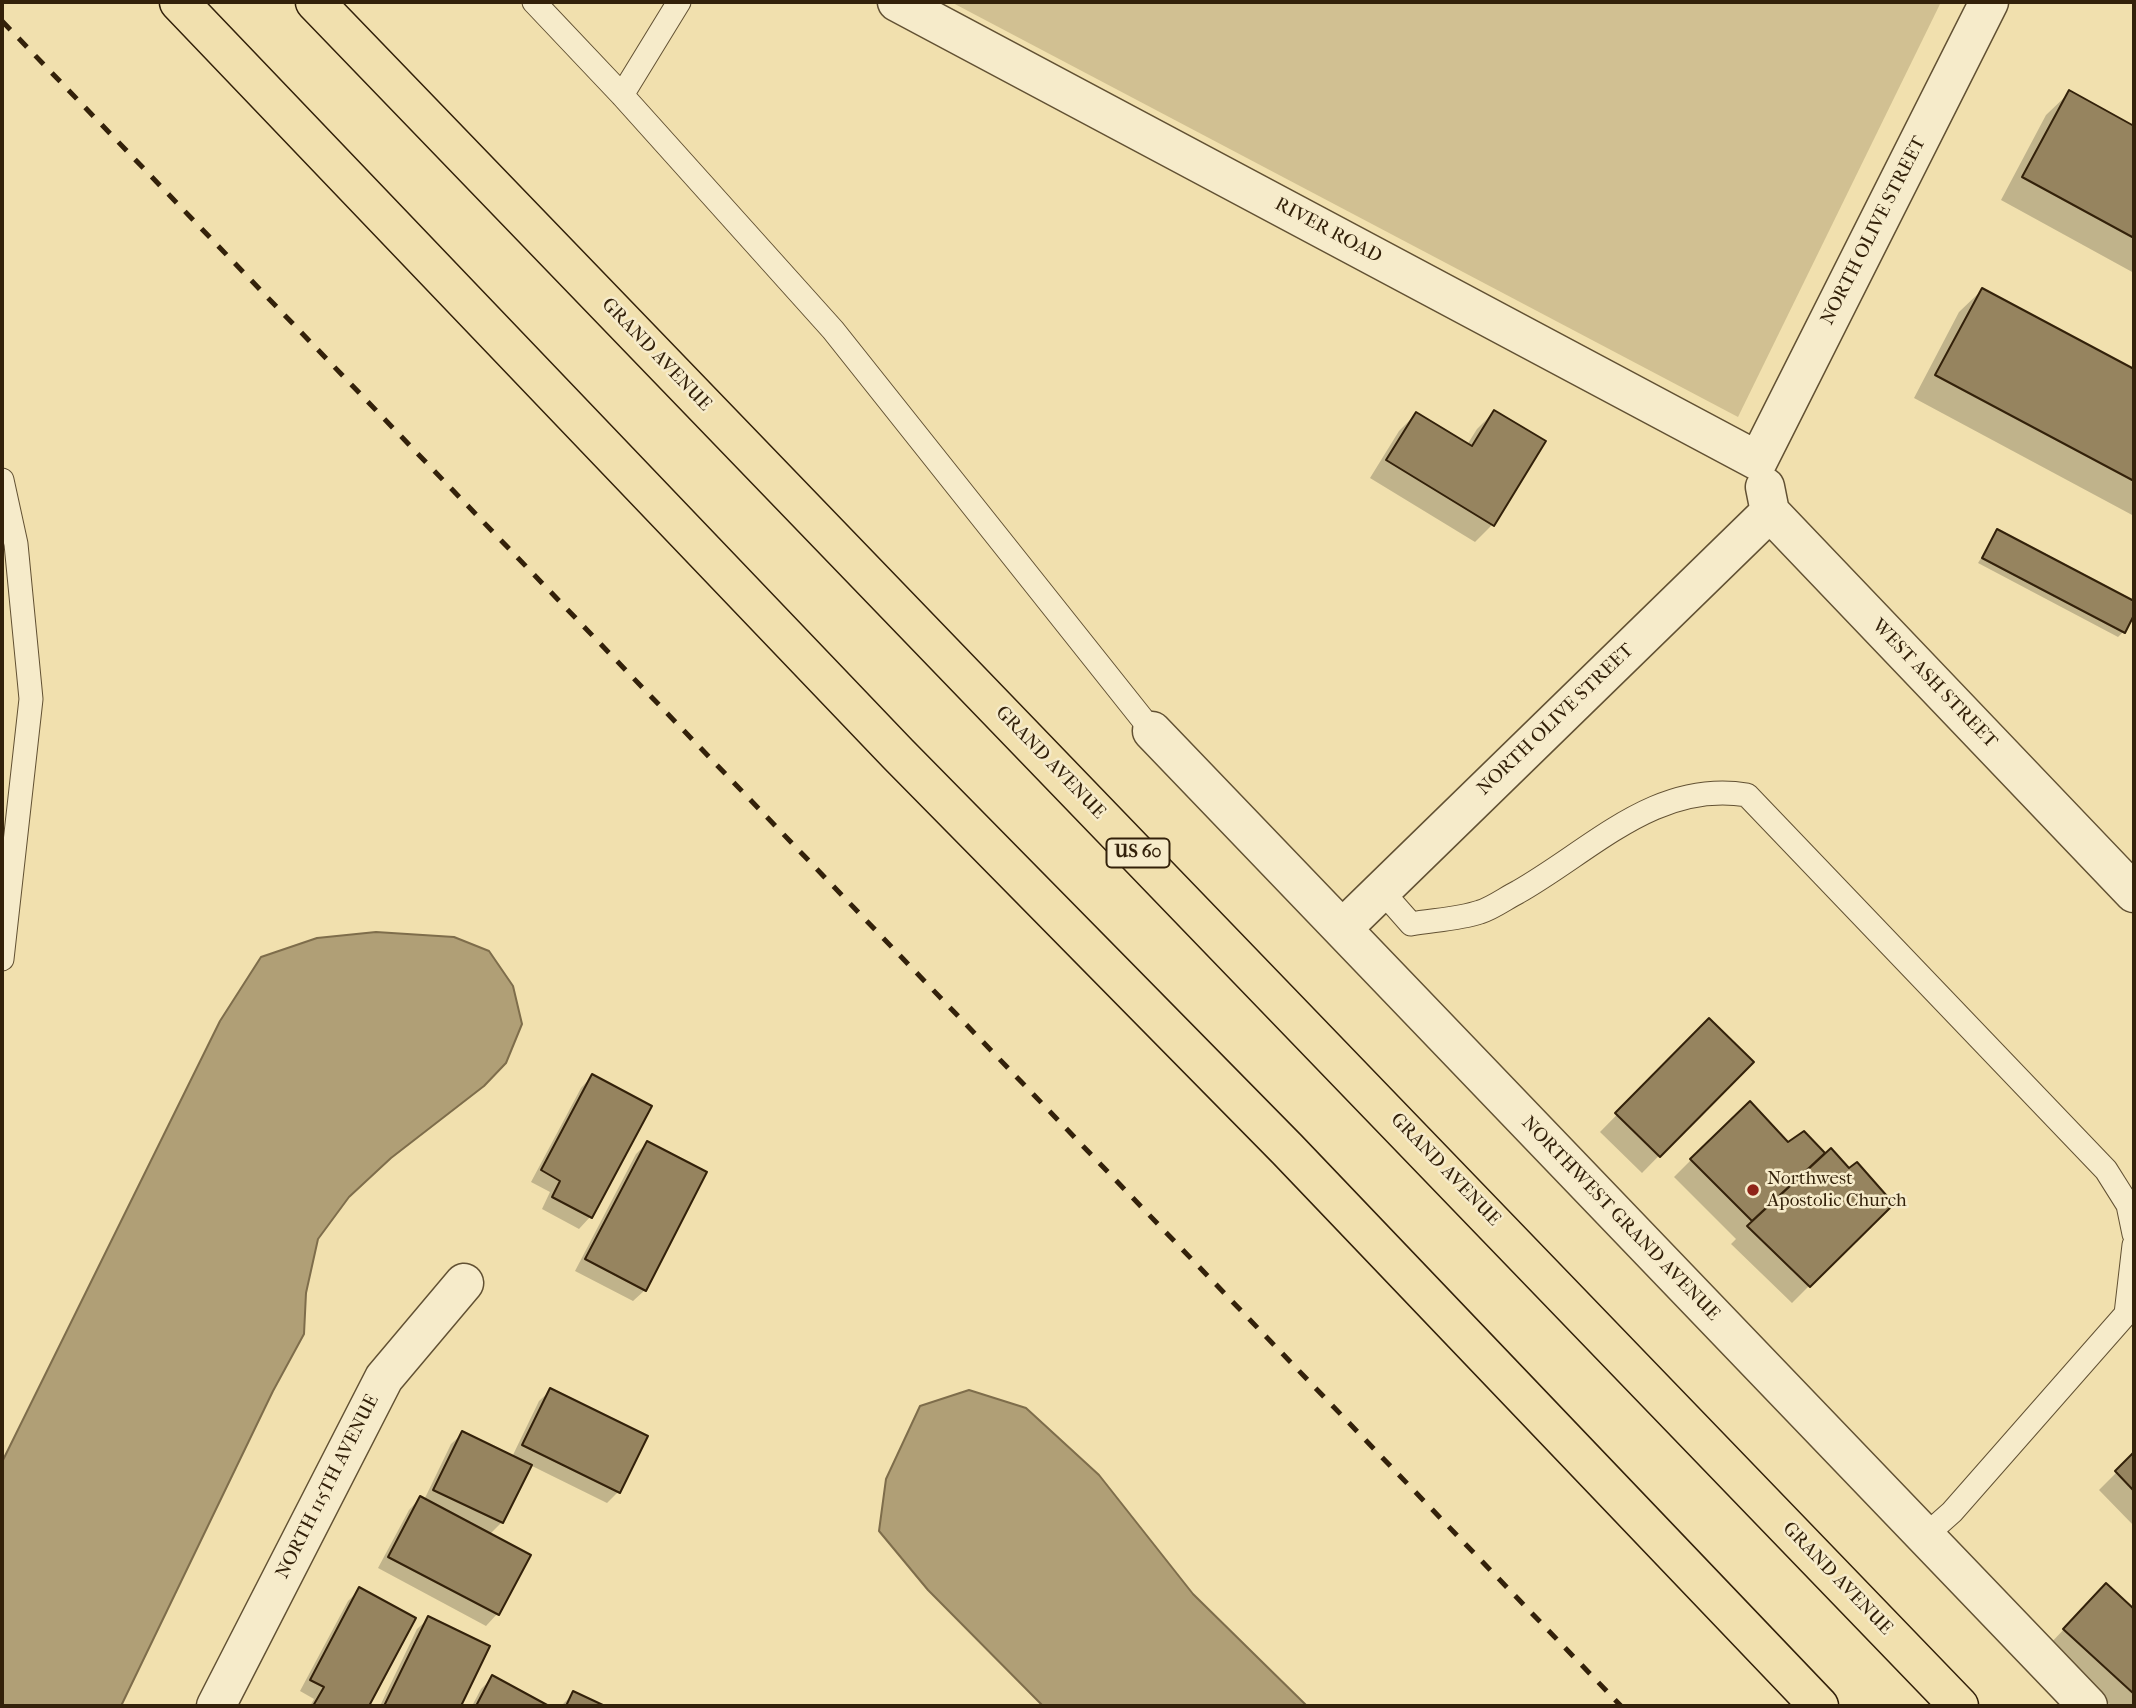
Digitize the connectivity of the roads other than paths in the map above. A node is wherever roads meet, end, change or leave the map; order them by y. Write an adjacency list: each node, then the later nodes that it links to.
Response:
1 (179, 2): 21 (highway)
2 (315, 2): 22 (highway, GRAND AVENUE / US 60)
3 (534, 2): 7 (lane)
4 (679, 2): 7 (lane)
5 (897, 2): 8 (street, RIVER ROAD)
6 (1989, 2): 8 (street, NORTH OLIVE STREET)
7 (622, 95): 11 (lane)
8 (1758, 461): 10 (street)
9 (2, 480): 15 (lane)
10 (1770, 512): 12 (street, NORTH OLIVE STREET); 13 (street, WEST ASH STREET)
11 (1152, 731): 14 (street, NORTHWEST GRAND AVENUE)
12 (1381, 890): 14 (street, NORTH OLIVE STREET); 16 (lane)
13 (2134, 893)
14 (1342, 929): 19 (street, NORTHWEST GRAND AVENUE)
15 (2, 959)
16 (2134, 1234)
17 (2134, 1245): 19 (lane)
18 (464, 1283): 20 (street, NORTH 115TH AVENUE)
19 (1925, 1536): 23 (street, NORTHWEST GRAND AVENUE)
20 (216, 1706)
21 (1819, 1706)
22 (1959, 1706)
23 (2088, 1706)

